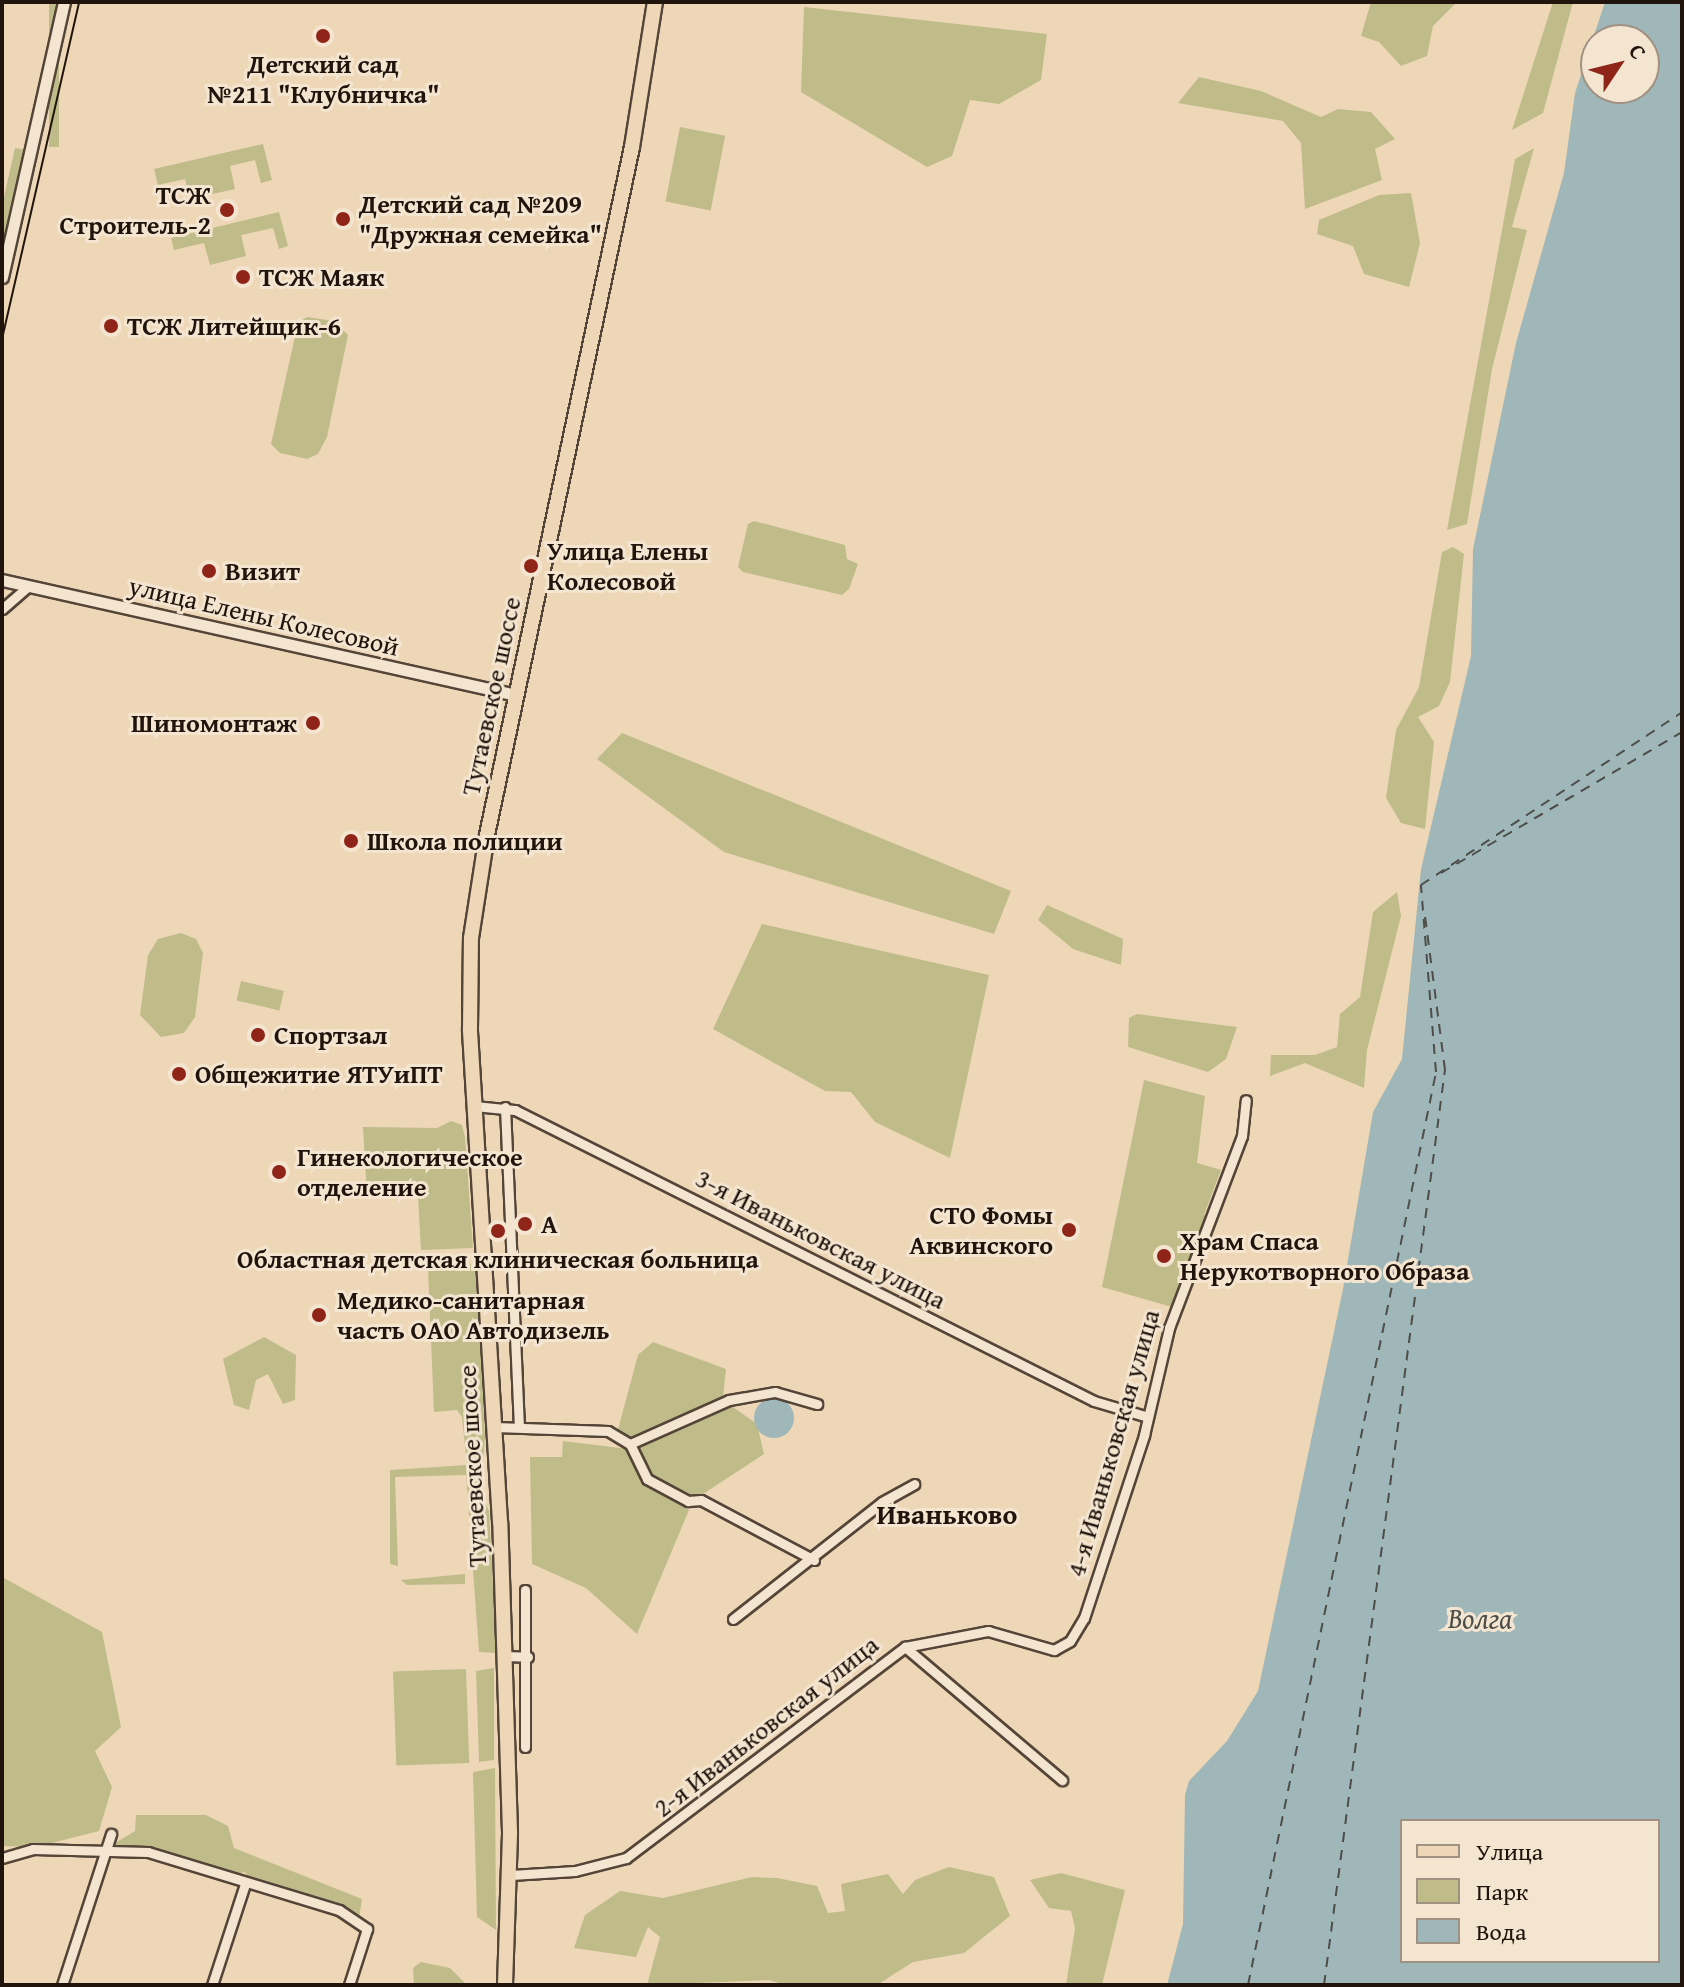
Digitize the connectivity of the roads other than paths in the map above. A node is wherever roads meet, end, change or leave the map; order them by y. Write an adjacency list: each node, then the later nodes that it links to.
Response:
1 (64, 2): 3 (street)
2 (655, 2): 7 (main road, Тутаевское шоссе)
3 (2, 277)
4 (2, 580): 5 (street, улица Елены Колесовой)
5 (28, 586): 6 (street); 7 (street, улица Елены Колесовой)
6 (2, 609)
7 (516, 695): 9 (main road, Тутаевское шоссе)
8 (1246, 1100): 12 (street, 4-я Иваньковская улица)
9 (474, 1106): 10 (street, 3-я Иваньковская улица); 14 (main road, Тутаевское шоссе)
10 (505, 1107): 12 (street, 3-я Иваньковская улица); 13 (street)
11 (817, 1404): 15 (street)
12 (1148, 1417): 19 (street, 4-я Иваньковская улица)
13 (519, 1426): 14 (street); 15 (street)
14 (495, 1427): 22 (main road, Тутаевское шоссе)
15 (630, 1444): 17 (street)
16 (914, 1484): 17 (street)
17 (814, 1560): 20 (street)
18 (525, 1590): 23 (street)
19 (1084, 1618): 21 (street, 2-я Иваньковская улица)
20 (733, 1619)
21 (905, 1647): 25 (street); 29 (street, 2-я Иваньковская улица)
22 (504, 1656): 23 (street); 29 (main road, Тутаевское шоссе)
23 (528, 1657): 24 (street)
24 (525, 1747)
25 (1062, 1780)
26 (111, 1834): 27 (street)
27 (106, 1848): 28 (street); 30 (street); 31 (street)
28 (2, 1858)
29 (511, 1875): 34 (main road, Тутаевское шоссе)
30 (245, 1884): 32 (street); 33 (street)
31 (62, 1985)
32 (212, 1985)
33 (349, 1985)
34 (505, 1985)

